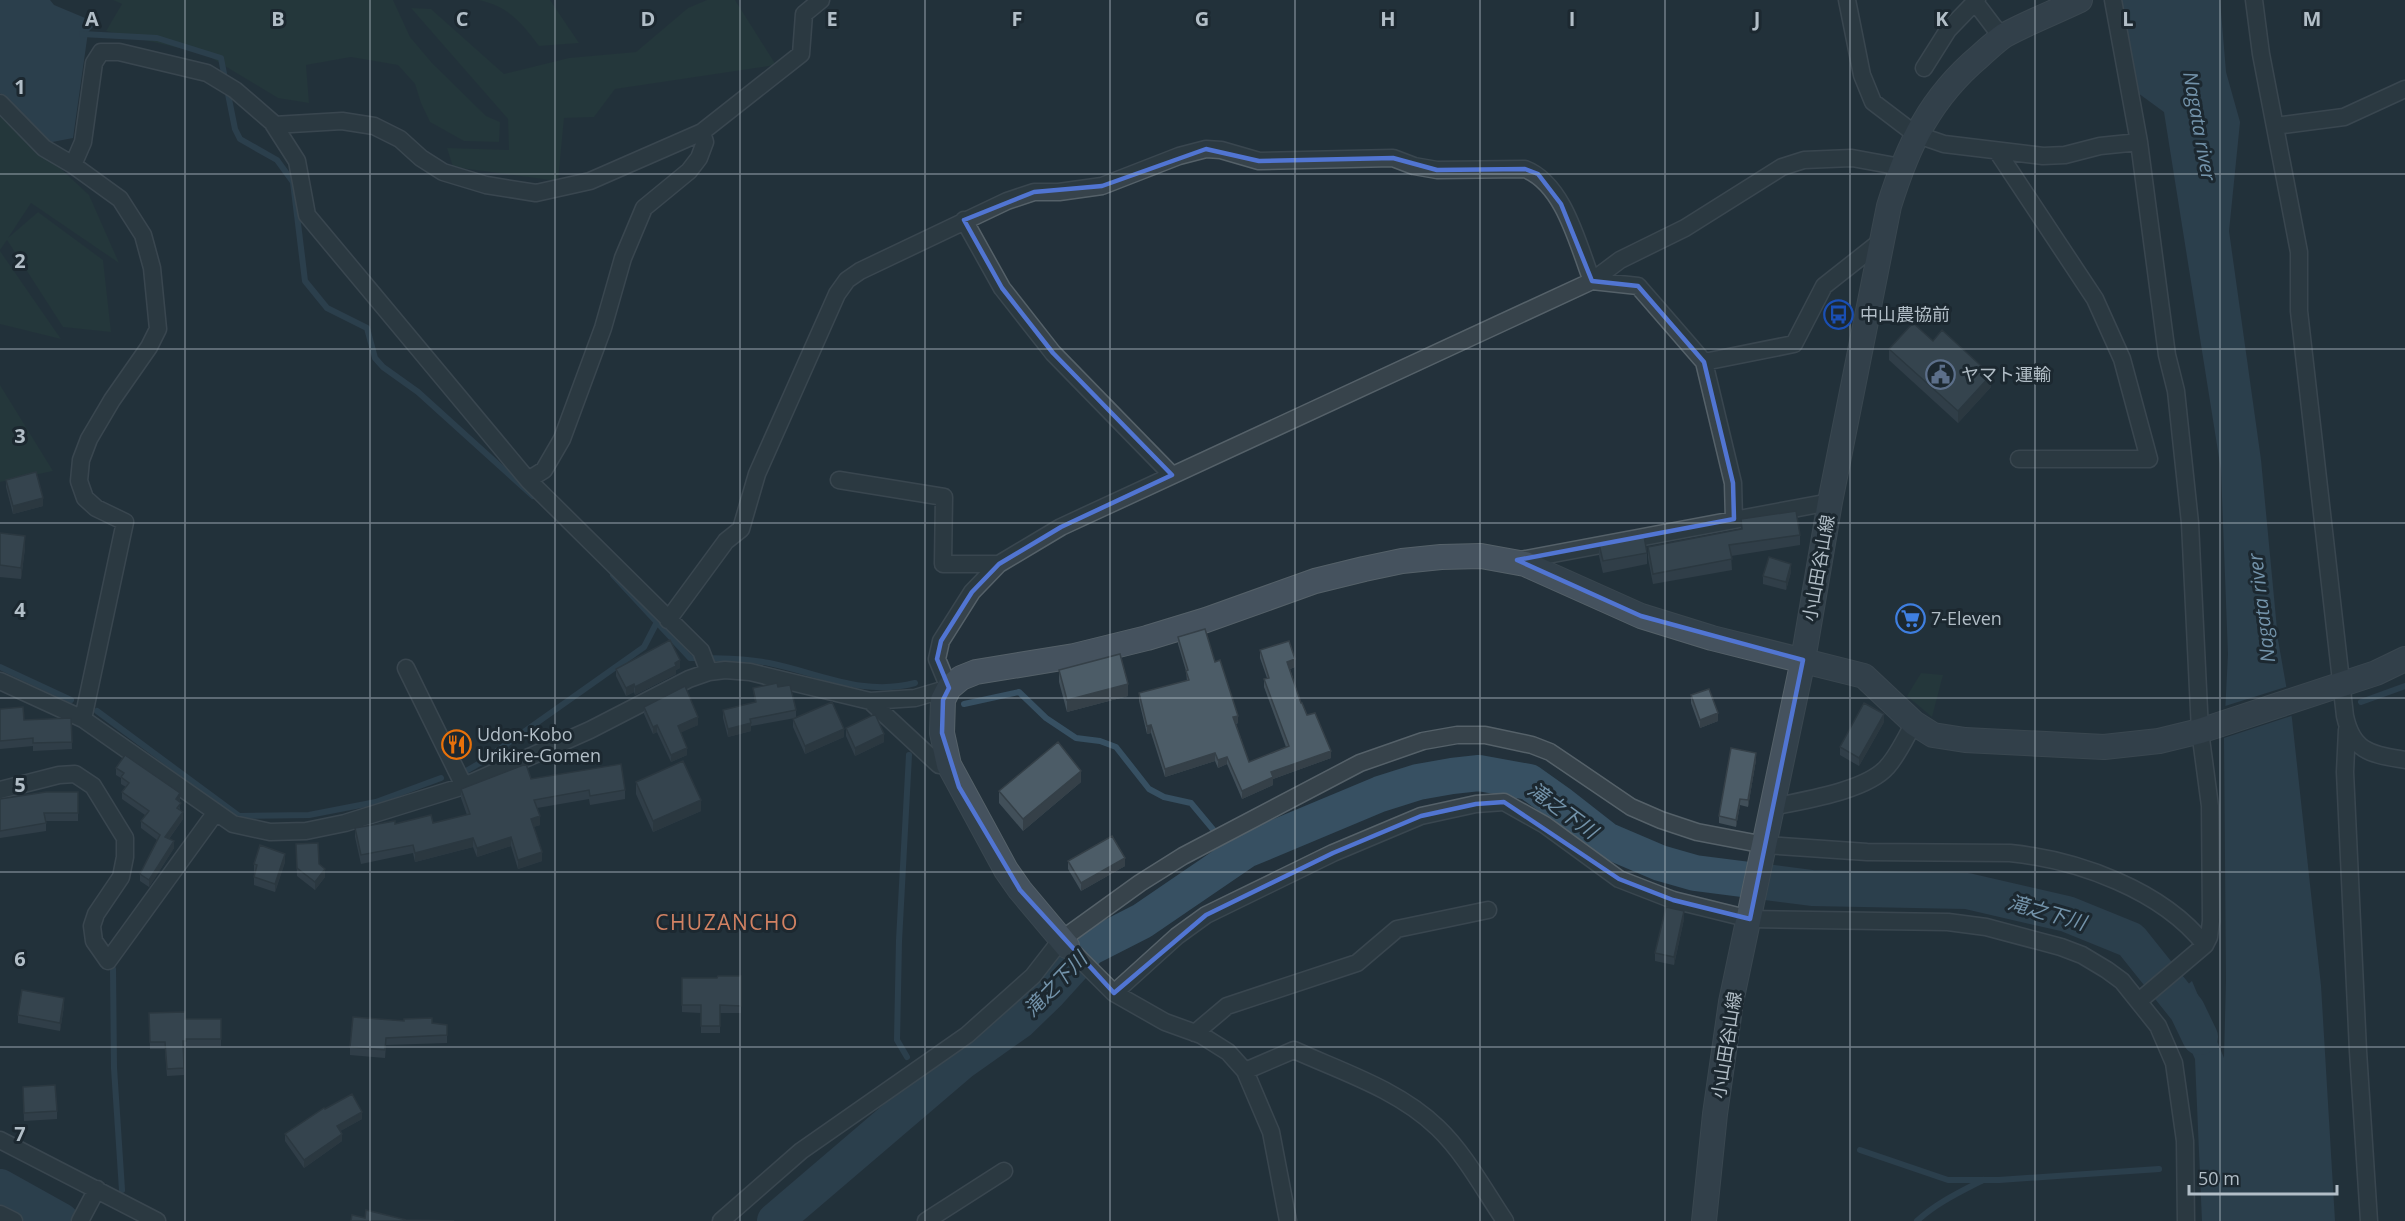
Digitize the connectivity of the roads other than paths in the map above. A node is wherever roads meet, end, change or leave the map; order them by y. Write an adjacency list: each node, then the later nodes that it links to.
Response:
1 (820, 0): 13 (street)
2 (1847, 0): 14 (street)
3 (2080, 0): 7 (street, 小山田谷山線)
4 (2113, 0): 15 (street)
5 (2254, 0): 12 (street)
6 (1976, 1): 7 (street); 8 (street)
7 (2003, 36): 14 (street, 小山田谷山線)
8 (1924, 68)
9 (2405, 89): 12 (street)
10 (0, 103): 17 (street)
11 (274, 125): 13 (street); 17 (street); 25 (street)
12 (2275, 126): 37 (street)
13 (702, 132): 25 (street)
14 (1915, 134): 16 (street); 18 (street, 小山田谷山線)
15 (2139, 142): 16 (street); 43 (street)
16 (1997, 152): 23 (street)
17 (73, 165): 40 (street)
18 (1901, 167): 20 (street, 小山田谷山線); 21 (street)
19 (964, 220): 21 (street); 24 (street); 31 (street)
20 (1881, 241): 22 (street); 27 (street, 小山田谷山線)
21 (1592, 281): 22 (street); 24 (street)
22 (1704, 362): 28 (street)
23 (2019, 459)
24 (1172, 475): 30 (street)
25 (528, 480): 31 (street)
26 (839, 480): 30 (street)
27 (1830, 502): 28 (street); 32 (street, 小山田谷山線)
28 (1734, 519): 29 (street)
29 (1515, 561): 32 (street); 38 (street)
30 (999, 564): 38 (street)
31 (668, 620): 34 (street)
32 (1803, 660): 41 (street); 48 (street, 小山田谷山線)
33 (2405, 660): 37 (street)
34 (706, 662): 39 (street); 46 (street)
35 (406, 668): 46 (street)
36 (0, 681): 40 (street)
37 (2338, 685): 42 (street); 43 (street)
38 (949, 688): 39 (street); 45 (street)
39 (870, 701): 45 (street)
40 (83, 719): 49 (street)
41 (1914, 723): 43 (street); 48 (street)
42 (2347, 729): 44 (street); 72 (street)
43 (2200, 731): 54 (street)
44 (2405, 760)
45 (949, 765): 53 (street)
46 (464, 786): 49 (street)
47 (0, 790): 49 (street)
48 (1773, 807): 50 (street, 小山田谷山線)
49 (216, 812)
50 (1764, 849): 52 (street, 小山田谷山線); 53 (street); 54 (street)
51 (1488, 910): 57 (street)
52 (1751, 915): 55 (street); 56 (street); 70 (street, 小山田谷山線)
53 (1064, 943): 55 (street); 66 (street)
54 (2205, 945): 56 (street)
55 (1109, 988): 57 (street)
56 (2139, 1000): 71 (street)
57 (1195, 1033): 58 (street)
58 (1245, 1071): 68 (street); 69 (street)
59 (0, 1140): 61 (street)
60 (1004, 1171): 67 (street)
61 (94, 1193): 64 (street); 65 (street)
62 (0, 1214): 63 (street)
63 (14, 1221)
64 (80, 1221)
65 (157, 1221)
66 (721, 1221)
67 (926, 1221)
68 (1288, 1221)
69 (1505, 1221)
70 (1704, 1221)
71 (2186, 1221)
72 (2369, 1221)

